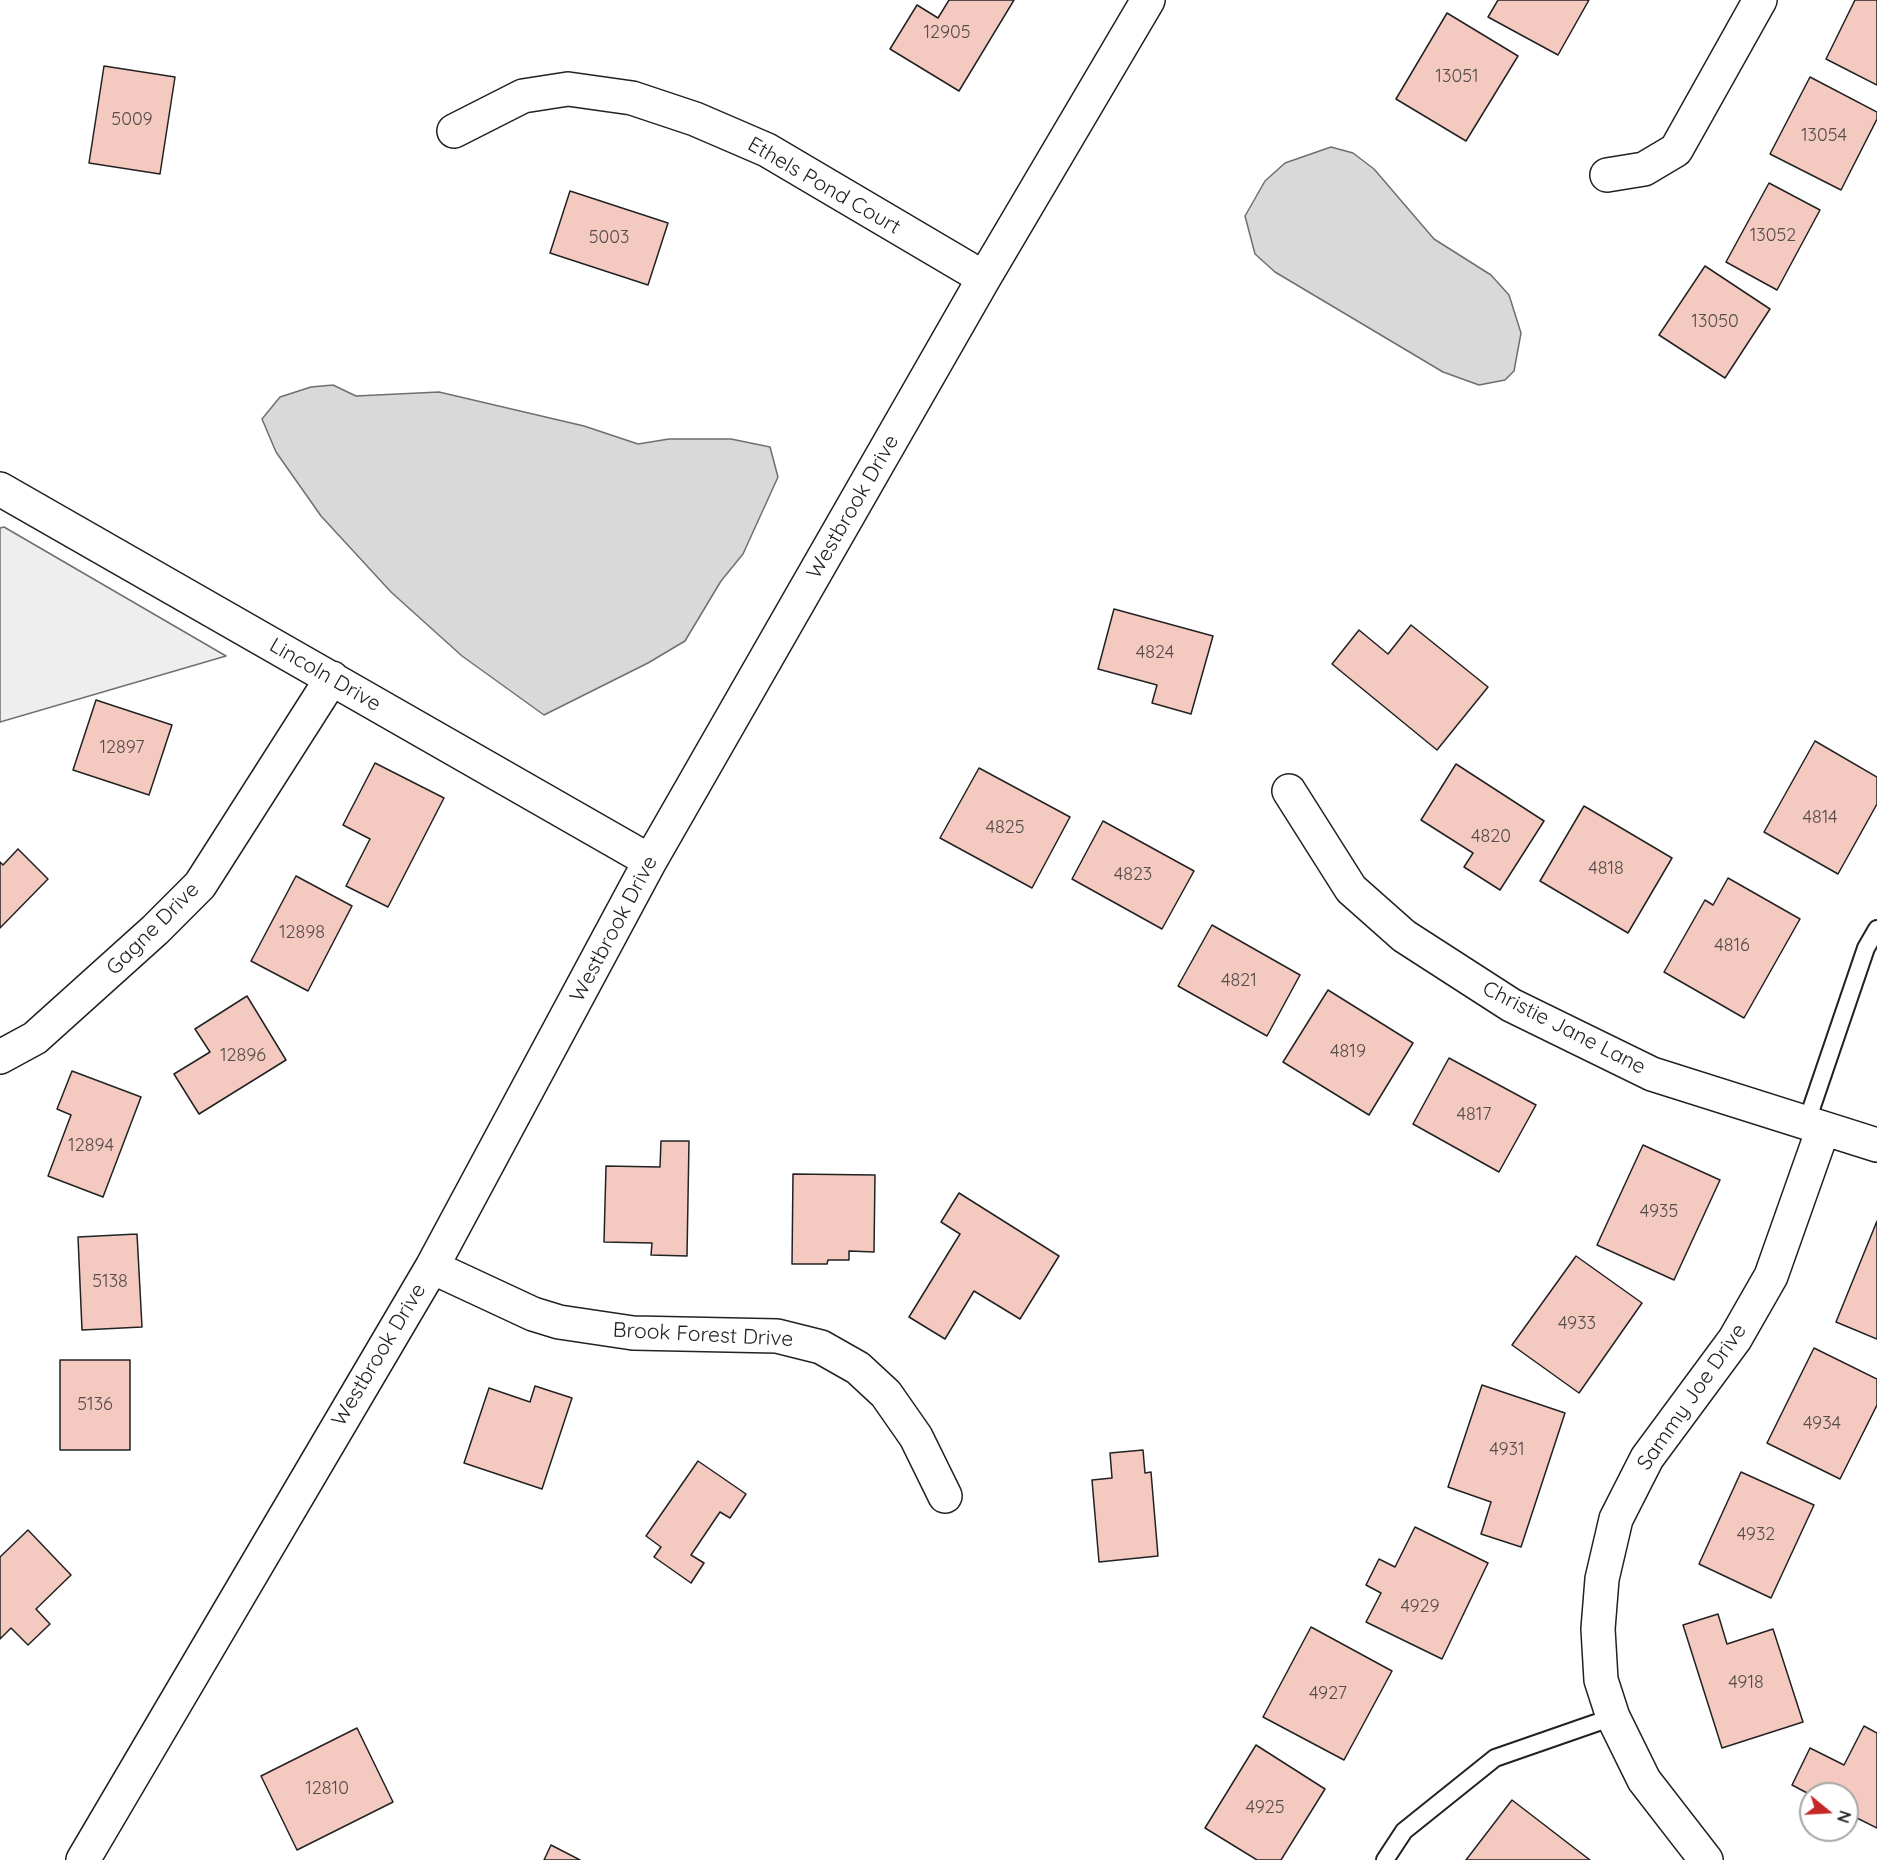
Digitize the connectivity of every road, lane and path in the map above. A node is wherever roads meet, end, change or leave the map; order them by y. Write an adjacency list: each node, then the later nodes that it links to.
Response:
1 (1148, 0): 5 (street, Westbrook Drive)
2 (1760, 0): 4 (street)
3 (454, 131): 5 (street, Ethels Pond Court)
4 (1607, 175)
5 (984, 278): 9 (street, Westbrook Drive)
6 (0, 489): 7 (street, Lincoln Drive)
7 (332, 678): 9 (street, Lincoln Drive); 11 (street, Gagne Drive)
8 (1289, 791): 12 (street, Christie Jane Lane)
9 (650, 861): 14 (street, Westbrook Drive)
10 (1877, 929): 12 (lane)
11 (0, 1057)
12 (1815, 1126): 13 (street, Christie Jane Lane); 16 (street, Sammy Joe Drive)
13 (1877, 1145)
14 (432, 1267): 15 (street, Brook Forest Drive); 17 (street, Westbrook Drive)
15 (945, 1496)
16 (1612, 1717): 18 (lane); 19 (street, Sammy Joe Drive)
17 (82, 1860)
18 (1385, 1860)
19 (1706, 1860)

